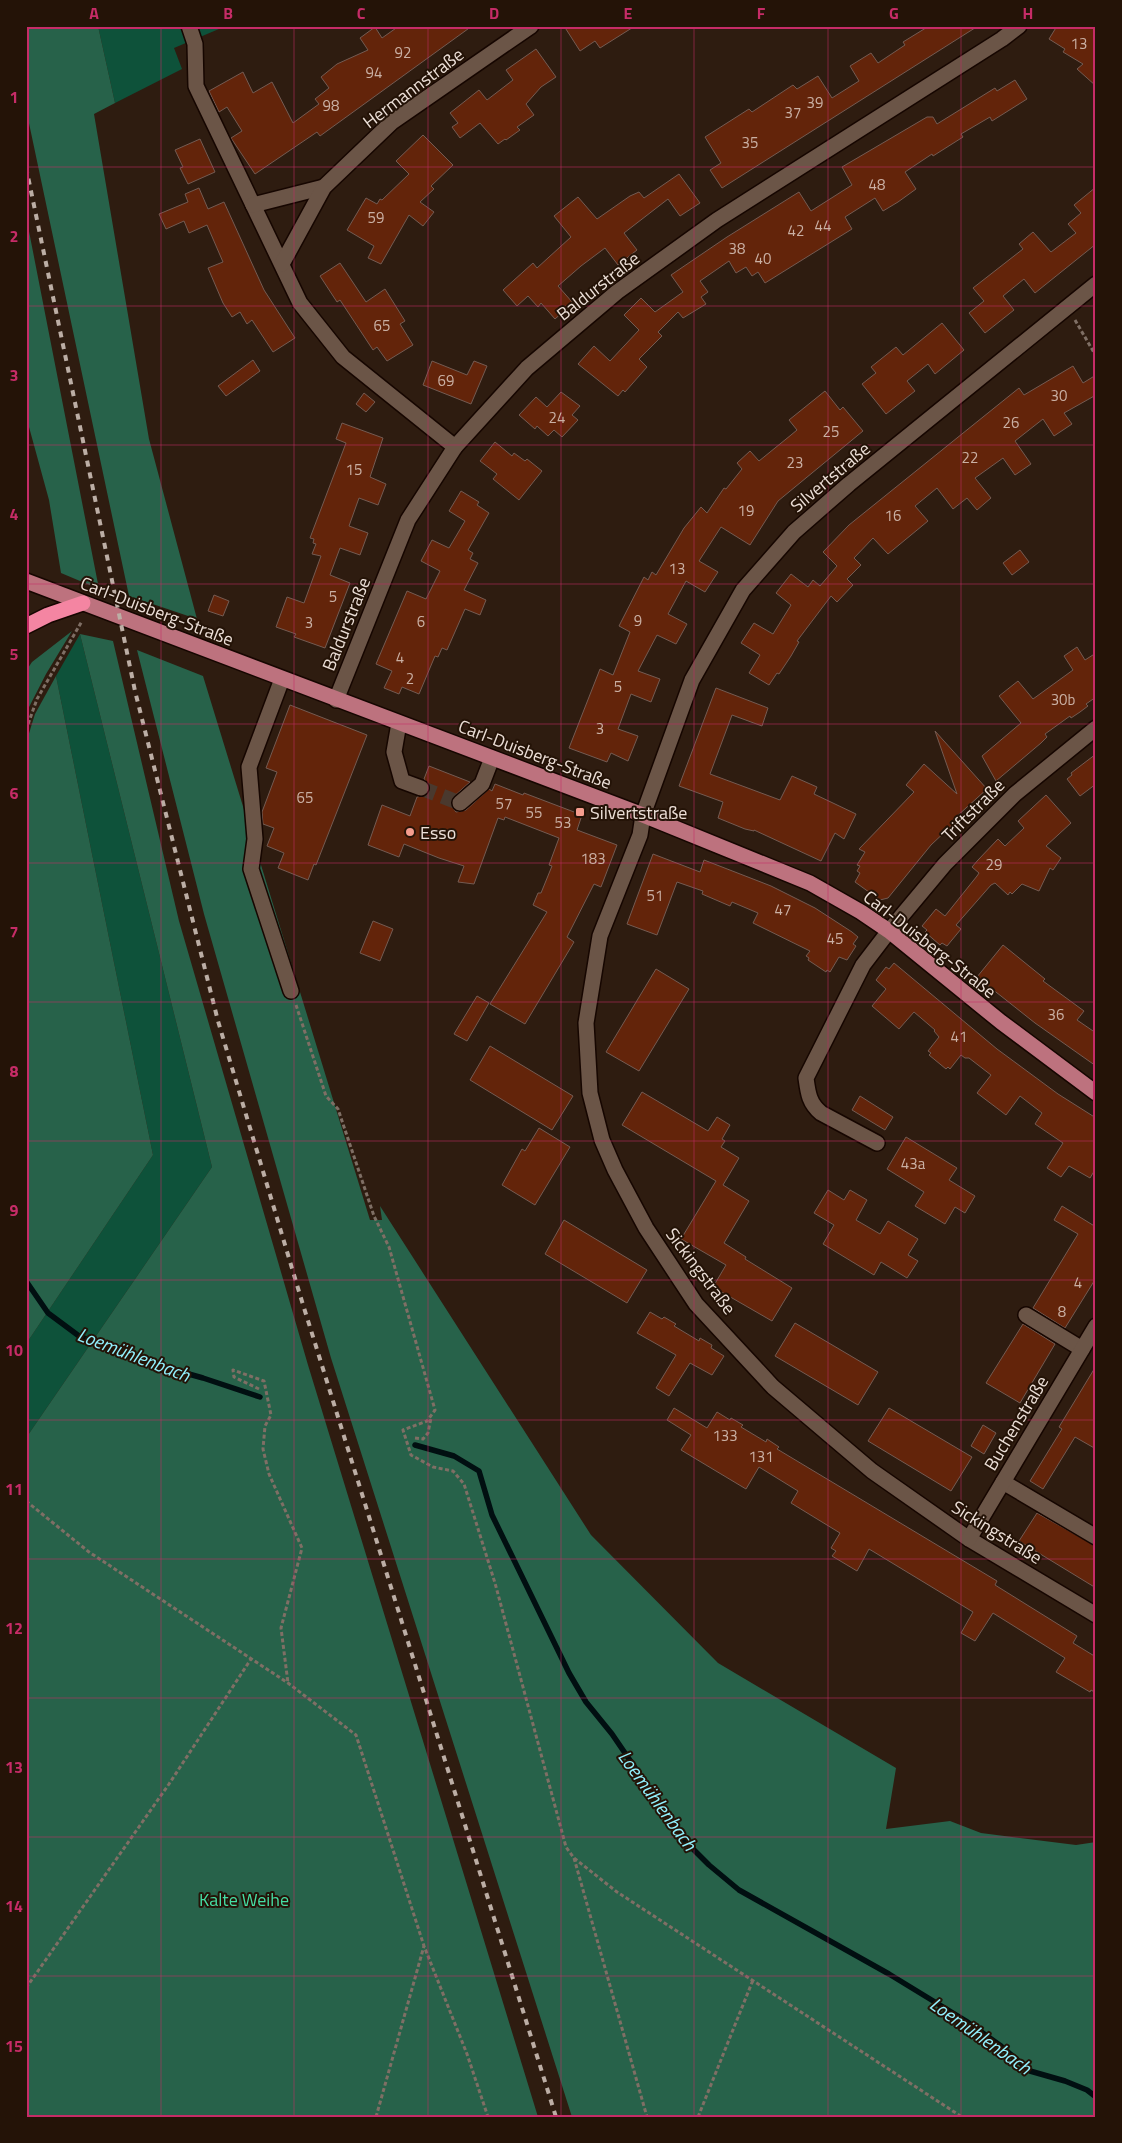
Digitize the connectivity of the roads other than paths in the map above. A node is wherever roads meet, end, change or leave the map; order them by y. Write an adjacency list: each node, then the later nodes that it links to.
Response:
1 (189, 26): 5 (street)
2 (531, 26): 4 (street, Hermannstraße)
3 (1019, 26): 8 (street, Baldurstraße)
4 (324, 187): 5 (street, Hermannstraße); 6 (street, Hermannstraße)
5 (253, 205): 6 (street)
6 (282, 264): 8 (street)
7 (1096, 284): 19 (street, Silvertstraße)
8 (455, 447): 13 (street, Baldurstraße)
9 (26, 582): 10 (main road, Carl-Duisberg-Straße)
10 (87, 604): 11 (highway); 12 (main road, Carl-Duisberg-Straße)
11 (26, 626)
12 (282, 679): 13 (main road, Carl-Duisberg-Straße); 21 (street)
13 (336, 700): 14 (main road, Carl-Duisberg-Straße)
14 (399, 723): 16 (main road, Carl-Duisberg-Straße); 17 (street)
15 (1096, 728): 20 (street, Triftstraße)
16 (492, 758): 18 (street); 19 (main road, Carl-Duisberg-Straße)
17 (420, 788)
18 (460, 803)
19 (643, 815): 20 (main road, Carl-Duisberg-Straße); 29 (street, Sickingstraße)
20 (889, 931): 22 (main road, Carl-Duisberg-Straße); 23 (street, Triftstraße)
21 (291, 992)
22 (1096, 1092)
23 (877, 1143)
24 (1026, 1315): 26 (street)
25 (1096, 1326): 26 (street, Buchenstraße)
26 (1082, 1349): 27 (street, Buchenstraße)
27 (1003, 1482): 28 (street); 29 (street, Buchenstraße)
28 (1096, 1537)
29 (969, 1539): 30 (street, Sickingstraße)
30 (1096, 1614)

